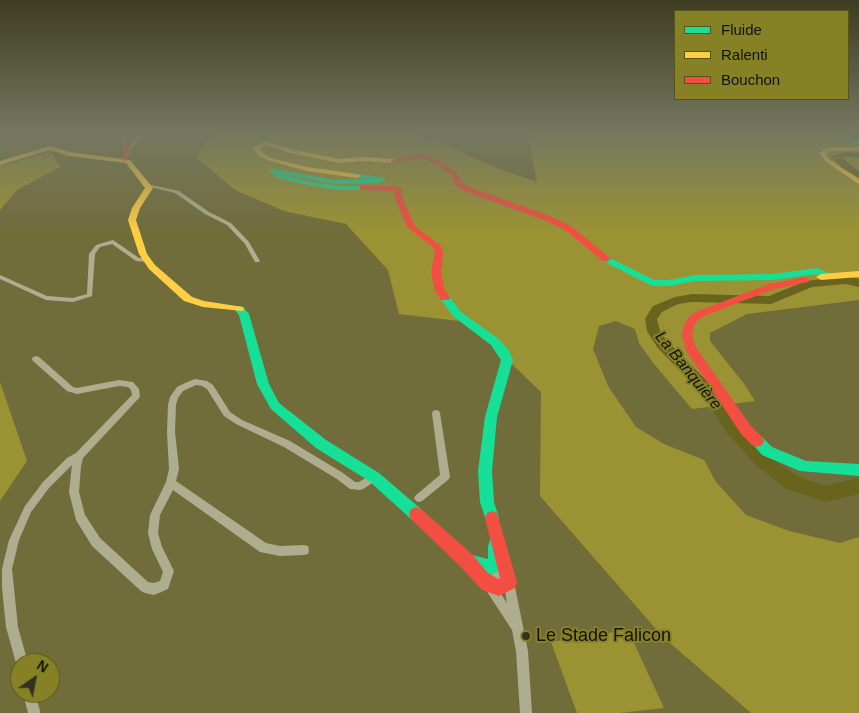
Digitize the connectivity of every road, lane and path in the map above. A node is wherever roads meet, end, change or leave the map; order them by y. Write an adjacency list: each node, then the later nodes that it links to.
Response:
1 (134, 167): 6 (street)
2 (300, 167): 19 (street)
3 (445, 167): 10 (street)
4 (837, 167): 5 (street)
5 (859, 182)
6 (149, 185): 7 (street); 8 (street)
7 (147, 260): 11 (street); 16 (street)
8 (257, 261)
9 (859, 274): 10 (street)
10 (828, 276): 15 (street)
11 (0, 277)
12 (36, 359): 14 (street)
13 (436, 413): 18 (street)
14 (79, 456): 17 (street); 26 (street)
15 (859, 470)
16 (374, 477): 17 (street); 21 (street)
17 (171, 483): 20 (street)
18 (419, 498)
19 (496, 540): 22 (street); 23 (street)
20 (304, 550)
21 (467, 561): 22 (street); 24 (street)
22 (489, 568): 23 (street); 24 (street)
23 (509, 582): 24 (street); 25 (street)
24 (488, 584): 25 (street)
25 (518, 629): 29 (street)
26 (19, 653)
27 (32, 703): 28 (street)
28 (34, 711)
29 (526, 713)

